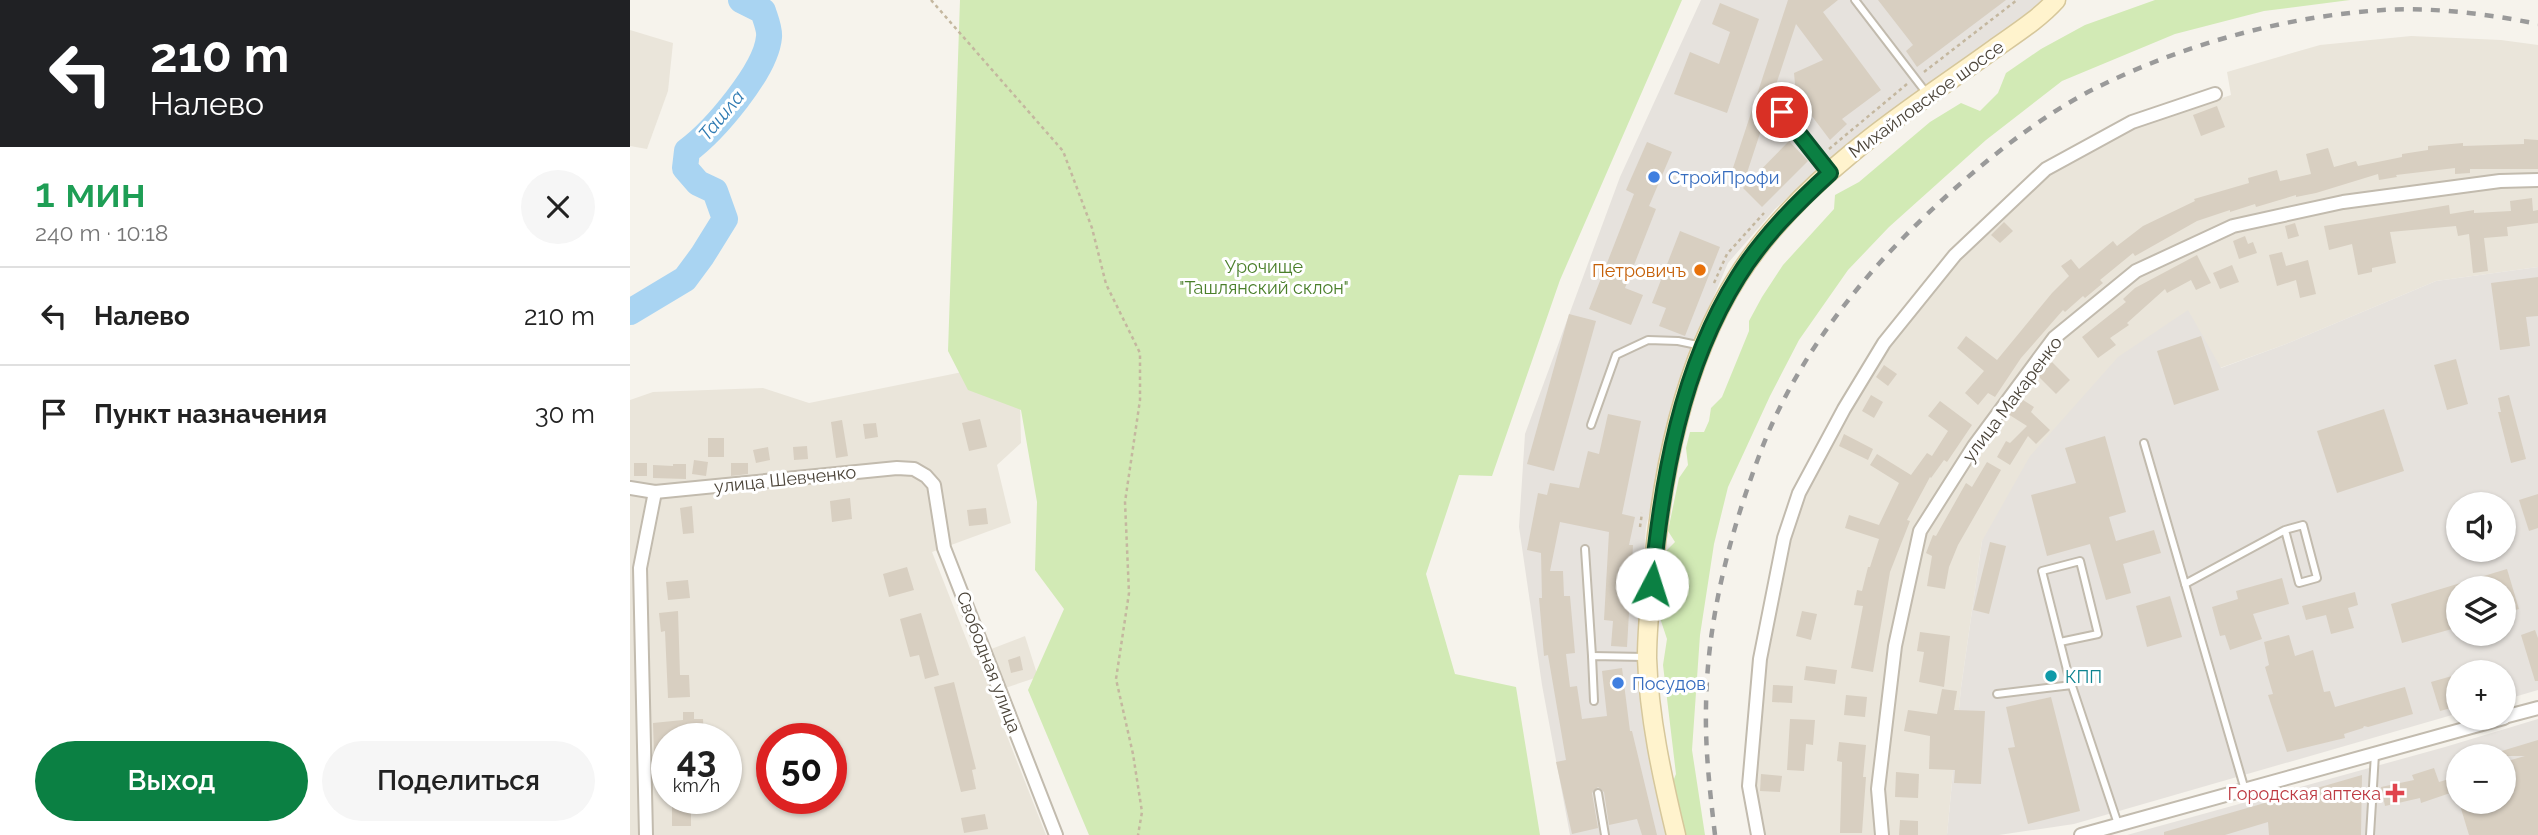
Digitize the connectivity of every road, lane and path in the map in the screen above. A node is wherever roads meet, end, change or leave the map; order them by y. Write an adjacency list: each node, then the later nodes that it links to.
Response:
1 (931, 0): 39 (path)
2 (1855, 0): 5 (lane)
3 (2017, 0): 5 (path)
4 (2056, 0): 7 (main road, Михайловское шоссе)
5 (1915, 78): 7 (lane); 9 (path)
6 (2215, 94): 42 (street)
7 (1929, 96): 9 (main road, Михайловское шоссе)
8 (1782, 112): 9 (lane)
9 (1824, 166): 13 (main road, Михайловское шоссе)
10 (2538, 180): 43 (street, улица Макаренко)
11 (1772, 206): 12 (path)
12 (1710, 292)
13 (1704, 347): 14 (lane); 26 (main road, Михайловское шоссе)
14 (1591, 425)
15 (2144, 443): 23 (lane)
16 (934, 485): 18 (street, улица Шевченко); 38 (street, Свободная улица)
17 (630, 488): 18 (street, улица Шевченко)
18 (655, 492): 37 (street)
19 (1644, 505): 21 (path)
20 (2285, 530): 20 (lane); 23 (lane)
21 (1640, 532)
22 (1585, 549): 25 (lane)
23 (2185, 584): 34 (lane)
24 (2060, 642): 24 (lane); 27 (lane)
25 (1592, 656): 26 (lane); 29 (lane)
26 (1647, 657): 41 (main road, Михайловское шоссе)
27 (2072, 684): 28 (lane); 36 (lane)
28 (1997, 694)
29 (1594, 701)
30 (2538, 708): 31 (street)
31 (2516, 714)
32 (2459, 730): 33 (street)
33 (2375, 754): 34 (street); 45 (lane)
34 (2245, 790): 36 (street)
35 (1598, 793): 40 (lane)
36 (2119, 826): 44 (street)
37 (646, 835)
38 (1056, 835)
39 (1138, 835)
40 (1605, 835)
41 (1676, 835)
42 (1758, 835)
43 (1882, 835)
44 (2081, 835)
45 (2370, 835)

